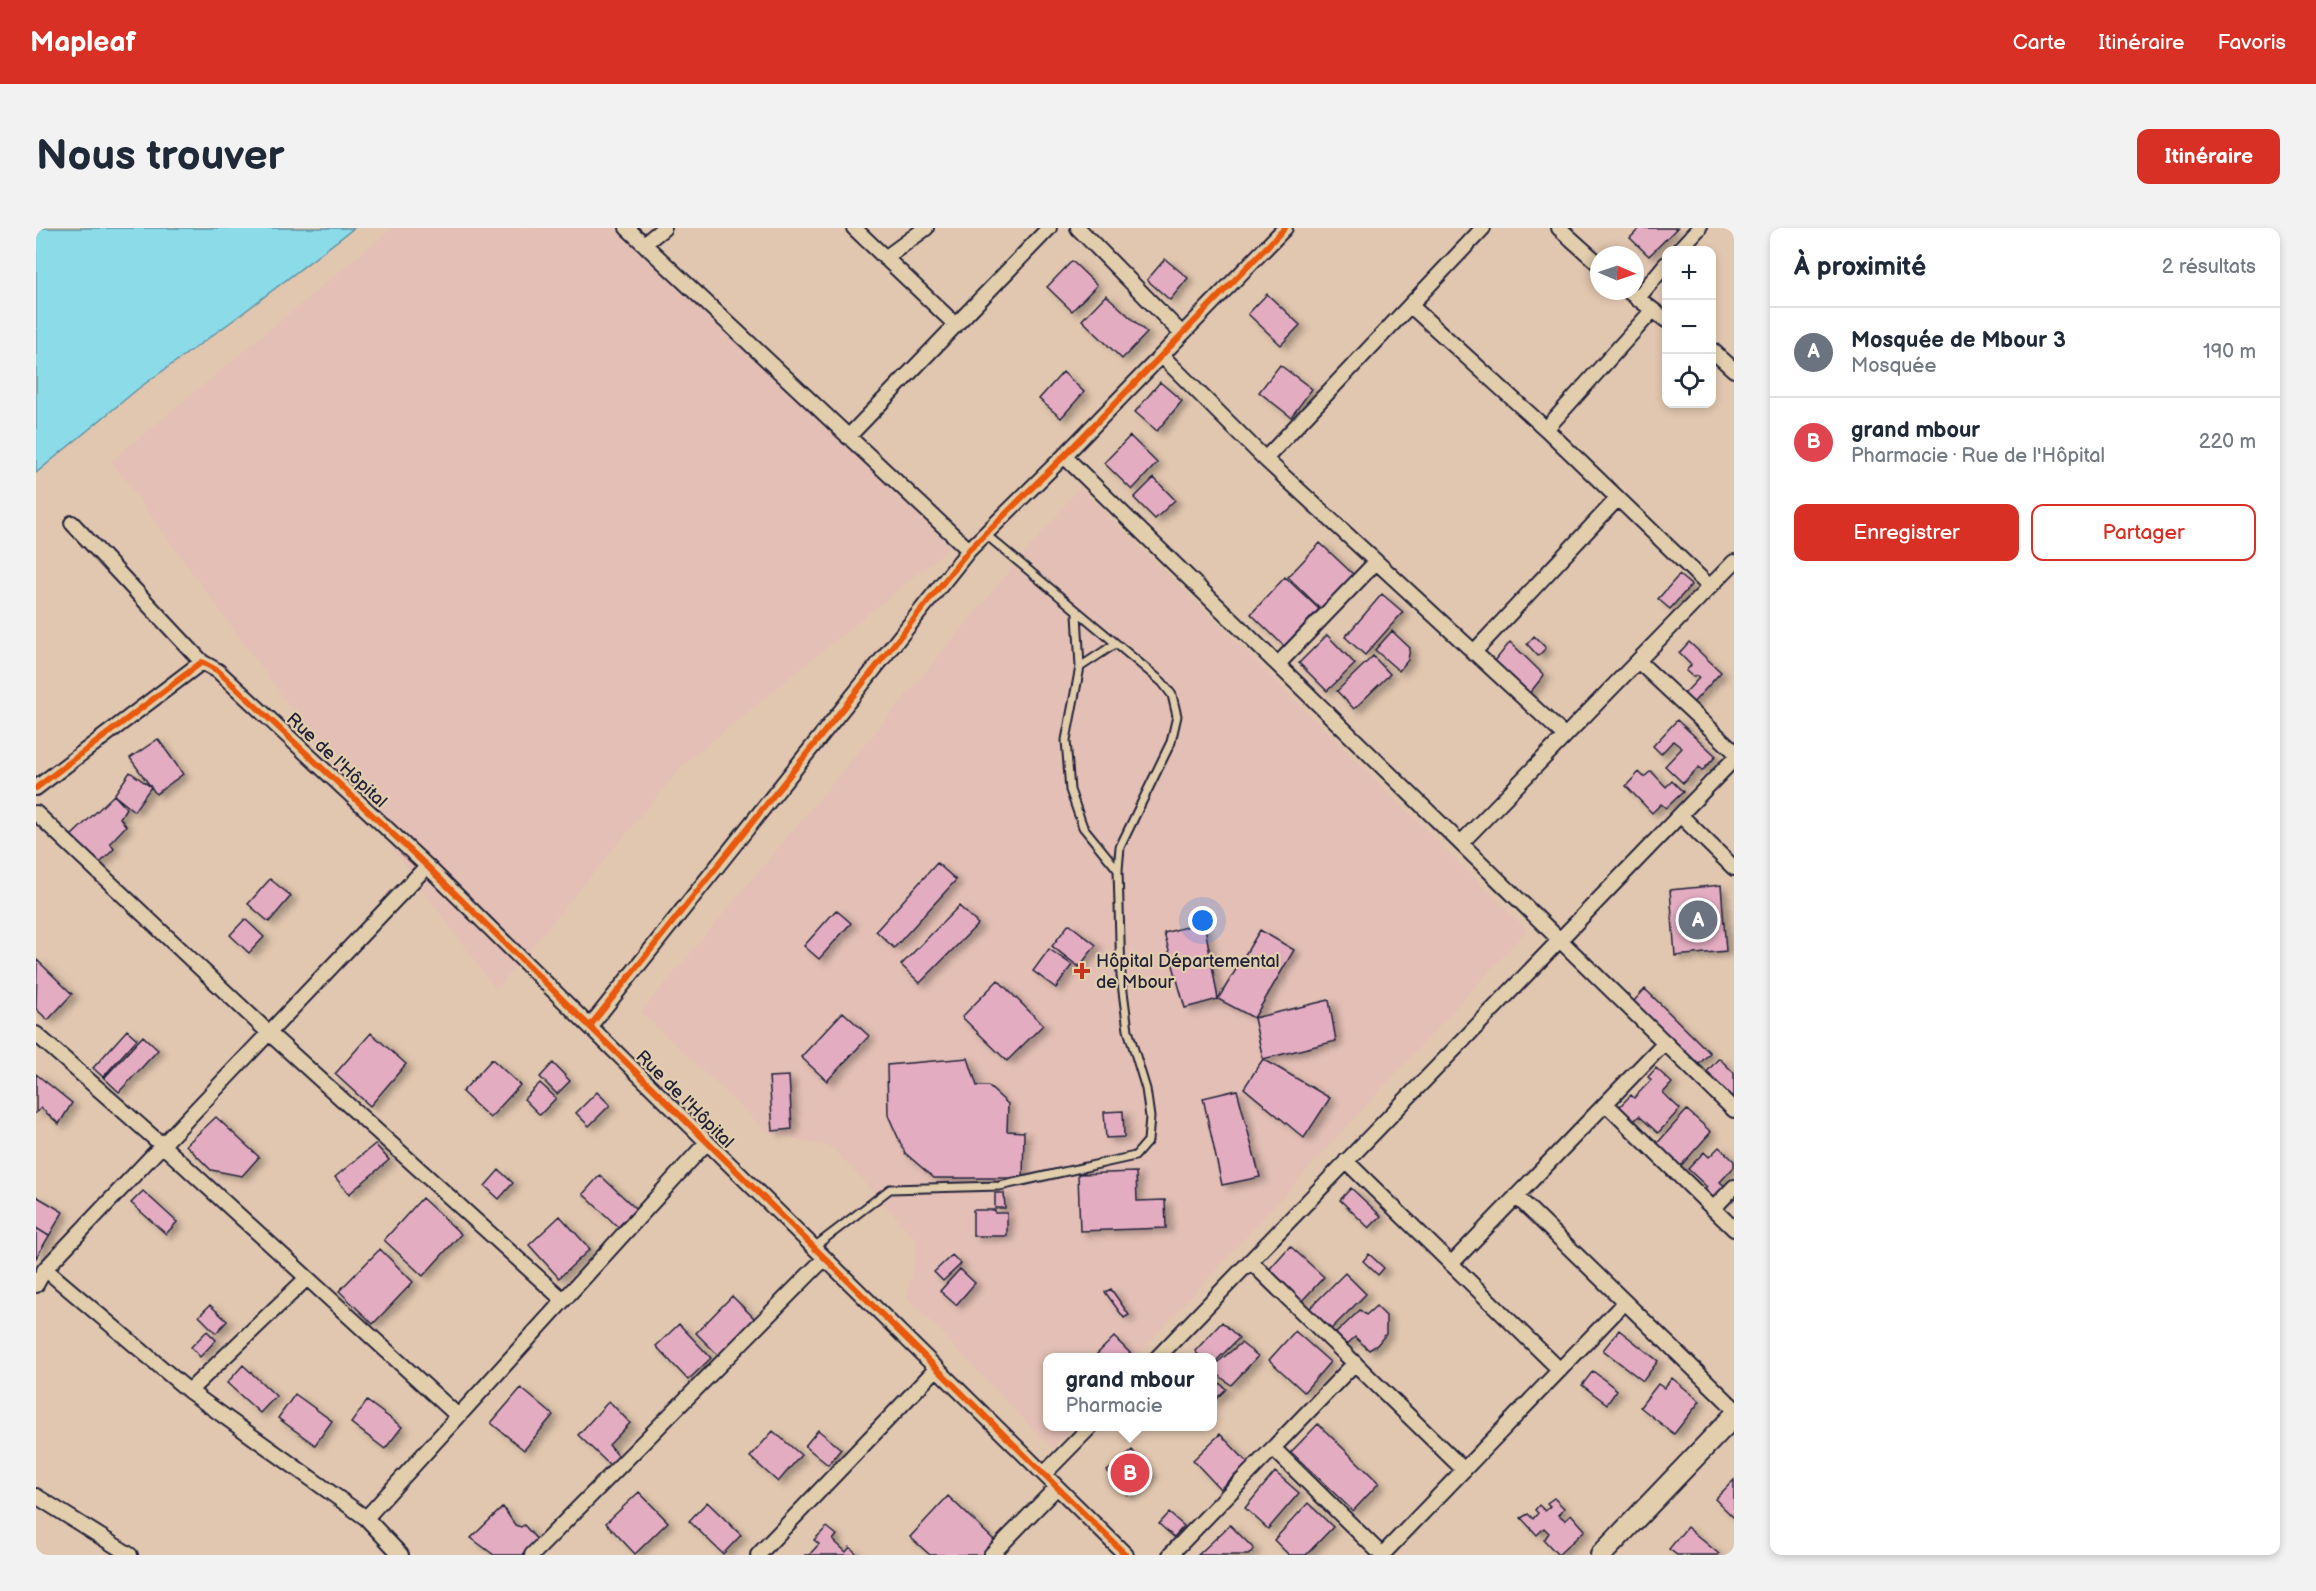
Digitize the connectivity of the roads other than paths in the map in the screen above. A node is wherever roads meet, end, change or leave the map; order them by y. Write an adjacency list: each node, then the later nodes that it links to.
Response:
1 (627, 228): 11 (street)
2 (664, 228): 11 (street)
3 (854, 228): 14 (street)
4 (926, 228): 14 (street)
5 (1049, 228): 21 (street)
6 (1078, 228): 22 (street)
7 (1285, 228): 22 (street)
8 (1482, 228): 18 (street)
9 (1559, 228): 13 (street)
10 (1699, 228): 12 (street)
11 (644, 244): 27 (street)
12 (1682, 246)
13 (1590, 256)
14 (885, 258): 21 (street)
15 (1662, 268): 16 (street)
16 (1644, 284)
17 (1638, 300): 19 (street)
18 (1412, 306): 26 (street); 29 (street)
19 (1652, 311): 20 (street); 26 (street)
20 (1662, 317)
21 (956, 325): 27 (street)
22 (1182, 334): 24 (street)
23 (1716, 354): 25 (street)
24 (1162, 356): 28 (street); 29 (street)
25 (1734, 370)
26 (1546, 429): 30 (street)
27 (848, 436): 33 (street)
28 (1064, 456): 32 (street); 42 (street)
29 (1265, 459): 35 (street)
30 (1617, 499): 36 (street); 39 (street)
31 (72, 523): 41 (street, Rue de l'Hôpital)
32 (984, 533): 33 (street); 37 (lane)
33 (969, 550): 55 (street)
34 (1734, 562): 36 (street)
35 (1376, 563): 39 (street); 42 (street)
36 (1710, 587): 40 (street)
37 (1077, 614): 38 (lane); 43 (lane)
38 (1115, 644): 43 (lane); 53 (lane)
39 (1473, 652): 44 (street)
40 (1638, 661): 44 (street); 45 (street)
41 (202, 662): 47 (street); 51 (street, Rue de l'Hôpital)
42 (1278, 664): 50 (street)
43 (1080, 667): 53 (lane)
44 (1565, 736): 50 (street)
45 (1734, 751)
46 (1734, 759): 49 (street)
47 (36, 788)
48 (36, 813): 56 (street)
49 (1680, 815): 52 (street); 54 (street)
50 (1461, 843): 54 (street)
51 (427, 866): 55 (street, Rue de l'Hôpital); 56 (street)
52 (1734, 868)
53 (1118, 870): 68 (lane)
54 (1560, 940): 58 (street); 63 (street)
55 (590, 1026): 61 (street, Rue de l'Hôpital)
56 (268, 1033): 62 (street); 75 (street)
57 (36, 1034): 62 (street)
58 (1665, 1042): 59 (street); 60 (street)
59 (1606, 1104): 65 (street); 66 (street)
60 (1734, 1110)
61 (707, 1142): 68 (street, Rue de l'Hôpital); 75 (street)
62 (162, 1145): 72 (street); 73 (street)
63 (1346, 1161): 70 (street); 71 (street)
64 (1734, 1187): 66 (street)
65 (1516, 1196): 71 (street); 76 (street)
66 (1713, 1209): 67 (street)
67 (1734, 1229)
68 (814, 1246): 69 (street, Rue de l'Hôpital)
69 (825, 1258): 79 (street, Rue de l'Hôpital); 93 (street)
70 (1250, 1261): 77 (street); 78 (street)
71 (1451, 1263): 80 (street)
72 (45, 1269): 74 (street); 81 (street)
73 (307, 1278): 81 (street); 82 (street)
74 (36, 1285)
75 (562, 1299): 82 (street)
76 (1625, 1302): 80 (street); 83 (street)
77 (1162, 1353)
78 (1355, 1363): 85 (street); 86 (street)
79 (937, 1368): 87 (street, Rue de l'Hôpital); 94 (street)
80 (1560, 1370): 86 (street)
81 (189, 1391): 90 (street)
82 (458, 1416): 90 (street)
83 (1732, 1420): 99 (main road)
84 (1086, 1431): 87 (street)
85 (1273, 1448): 97 (street); 98 (street)
86 (1464, 1470): 98 (street)
87 (1044, 1474): 88 (street, Rue de l'Hôpital)
88 (1057, 1487): 95 (street); 96 (street, Rue de l'Hôpital)
89 (36, 1496): 91 (street)
90 (366, 1518): 92 (street)
91 (130, 1555)
92 (401, 1555)
93 (532, 1555)
94 (758, 1555)
95 (991, 1555)
96 (1126, 1555)
97 (1170, 1555)
98 (1382, 1555)
99 (1601, 1555)

